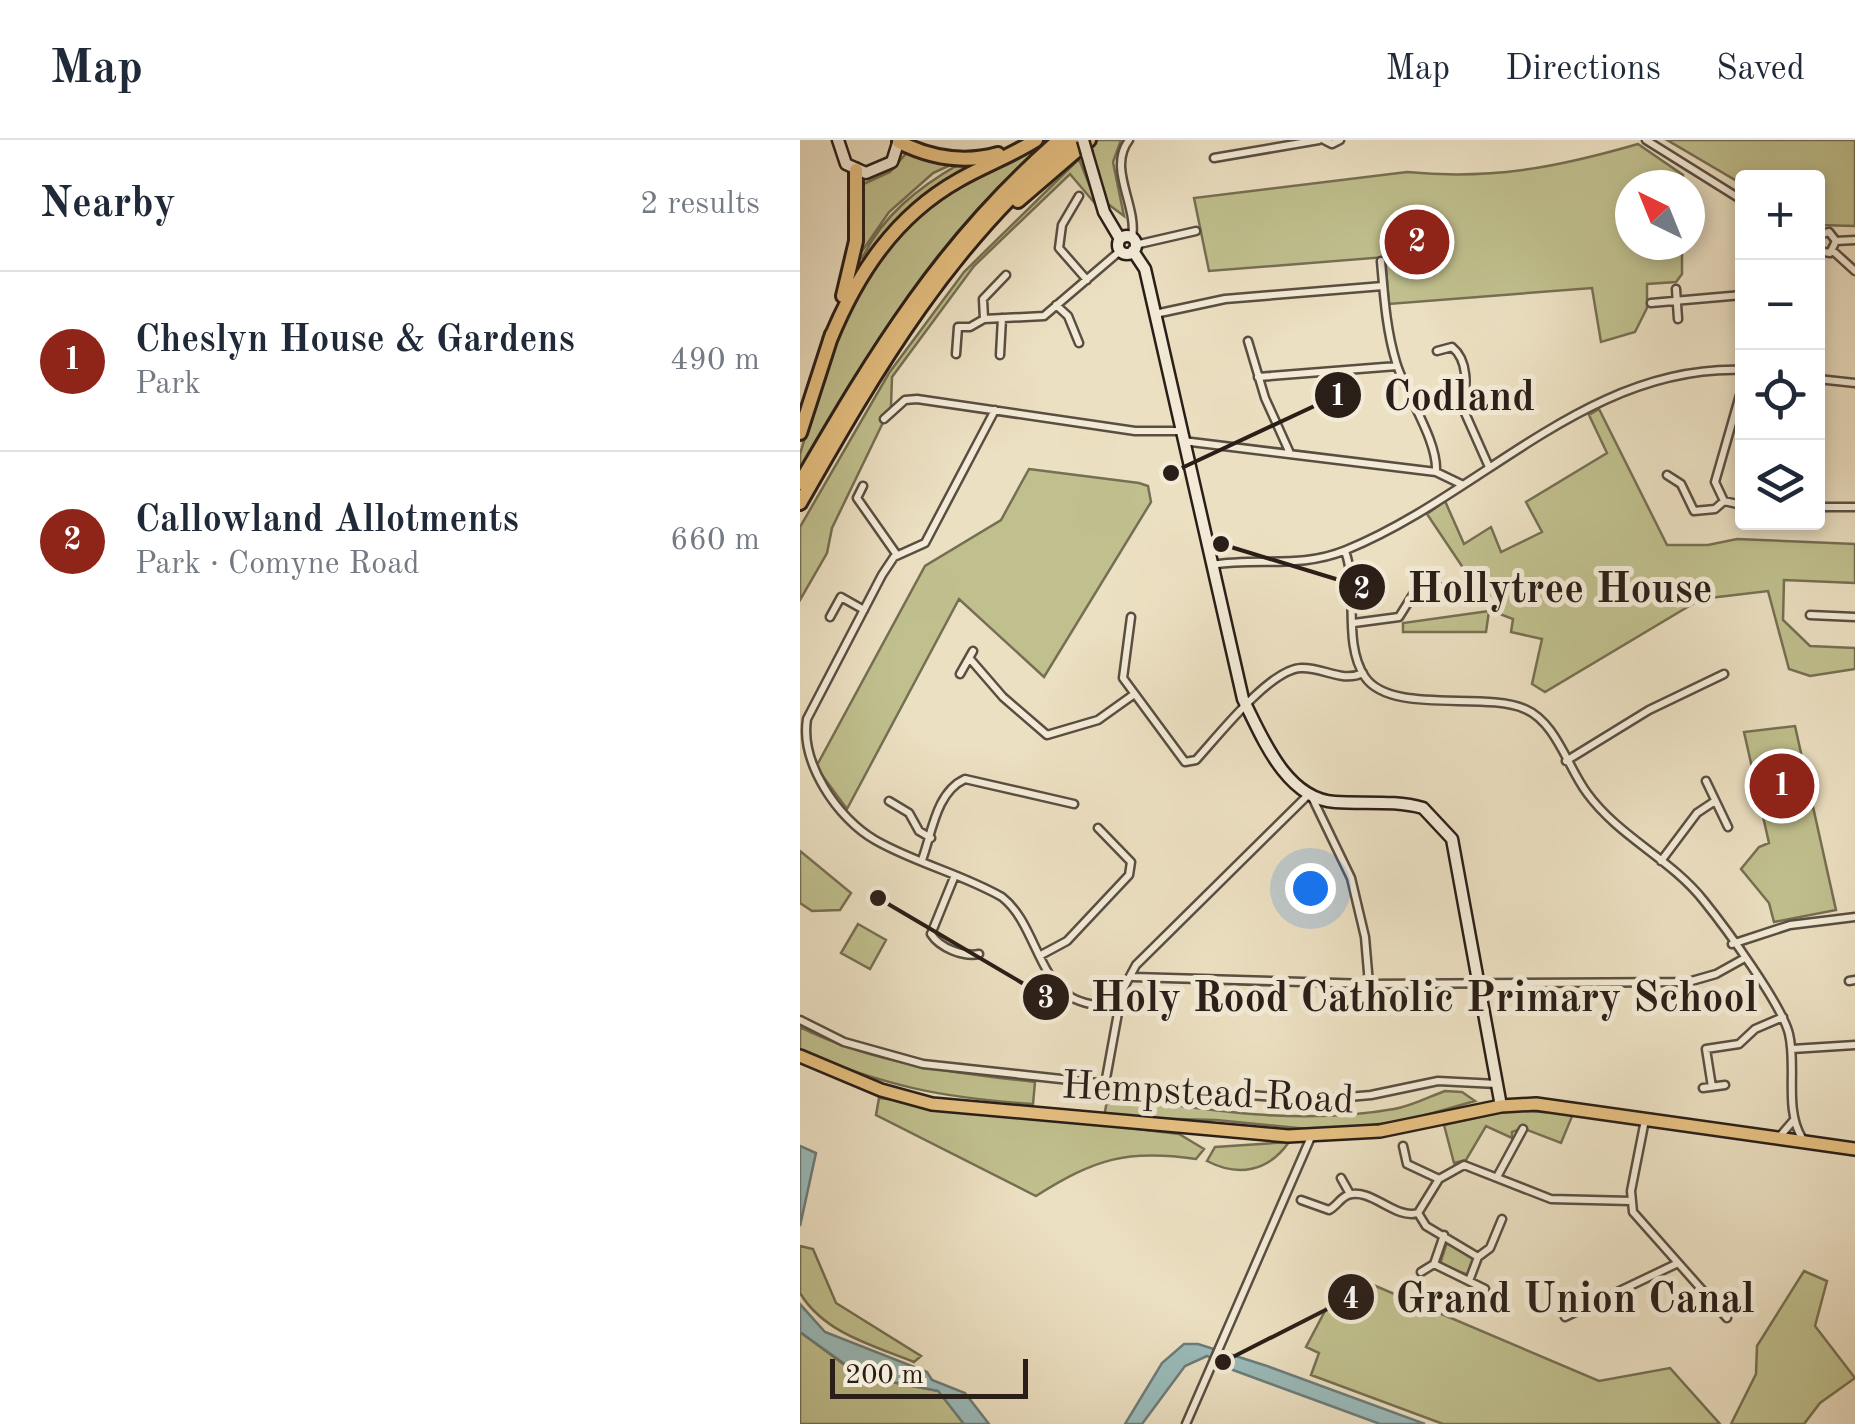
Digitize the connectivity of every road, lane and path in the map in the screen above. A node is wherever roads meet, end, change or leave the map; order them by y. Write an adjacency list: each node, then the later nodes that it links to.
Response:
1 (838, 140): 12 (street)
2 (1034, 140): 9 (highway); 36 (highway)
3 (1059, 140): 57 (highway)
4 (1074, 140): 47 (highway)
5 (1129, 140): 19 (street)
6 (1321, 140): 7 (street); 11 (street)
7 (1340, 140)
8 (1646, 140): 14 (street)
9 (899, 141): 12 (street)
10 (1086, 145): 19 (street); 47 (highway)
11 (1214, 158)
12 (856, 170): 36 (highway)
13 (1078, 196): 25 (street)
14 (1735, 196)
15 (1196, 232): 19 (street)
16 (1825, 233): 18 (street)
17 (1855, 240): 18 (street)
18 (1836, 241): 20 (street)
19 (1128, 245): 25 (street); 32 (street)
20 (1833, 251): 21 (street); 23 (street)
21 (1825, 252)
22 (1381, 261): 26 (street)
23 (1855, 271)
24 (1006, 274): 34 (street)
25 (1087, 280): 31 (street)
26 (1383, 286): 32 (street); 42 (street)
27 (1676, 289): 29 (street)
28 (1735, 296): 29 (street)
29 (1677, 301): 30 (street); 35 (street)
30 (1651, 303)
31 (1056, 306): 33 (street); 38 (street)
32 (1155, 314): 52 (street)
33 (1002, 318): 34 (street); 41 (street)
34 (984, 319): 40 (street)
35 (1678, 319)
36 (830, 340): 51 (highway)
37 (1248, 341): 44 (street)
38 (1079, 343)
39 (1438, 352): 54 (street)
40 (956, 354)
41 (1000, 355)
42 (1397, 366): 44 (street); 55 (street)
43 (1735, 370): 54 (street)
44 (1258, 377): 53 (street)
45 (1825, 379): 46 (street)
46 (1855, 383)
47 (868, 385): 61 (highway)
48 (994, 410): 50 (street); 52 (street); 66 (street)
49 (1735, 411): 60 (street)
50 (884, 419)
51 (800, 432)
52 (1181, 436): 53 (street); 67 (street)
53 (1290, 452): 55 (street)
54 (1489, 467): 58 (street)
55 (1436, 472): 58 (street)
56 (1667, 476): 60 (street)
57 (800, 483)
58 (1461, 484): 65 (street)
59 (863, 486): 66 (street)
60 (1724, 501): 62 (street)
61 (800, 503)
62 (1735, 503)
63 (1825, 506): 64 (street)
64 (1855, 507)
65 (1344, 551): 67 (street); 74 (street)
66 (898, 555): 69 (street)
67 (1210, 565): 79 (street)
68 (1468, 591): 74 (street)
69 (864, 610): 72 (street); 80 (street)
70 (1810, 615): 73 (street)
71 (1131, 616): 78 (street)
72 (830, 617)
73 (1855, 617)
74 (1354, 623): 76 (street)
75 (960, 674): 78 (street)
76 (1363, 674): 79 (street); 81 (street)
77 (1724, 674): 81 (street)
78 (1134, 694): 79 (street)
79 (1252, 703): 83 (street)
80 (802, 744): 90 (street)
81 (1566, 761): 91 (street)
82 (1706, 781): 85 (street)
83 (1310, 793): 98 (street); 99 (street); 100 (street)
84 (889, 801): 89 (street)
85 (1716, 801): 87 (street); 91 (street)
86 (1074, 804): 89 (street)
87 (1728, 827)
88 (1098, 828): 96 (street)
89 (931, 838): 90 (street)
90 (922, 860): 92 (street)
91 (1661, 862): 94 (street)
92 (955, 875): 95 (street); 96 (street)
93 (1855, 917): 94 (street)
94 (1732, 944): 97 (street)
95 (980, 954)
96 (1041, 955): 101 (street)
97 (1743, 958): 99 (street); 102 (street)
98 (1134, 976): 100 (street); 101 (street)
99 (1481, 980): 100 (street); 110 (street)
100 (1369, 984)
101 (1118, 1008): 109 (street)
102 (1783, 1017): 106 (street); 107 (street)
103 (800, 1020): 109 (street, Hempstead Road)
104 (1704, 1040): 106 (street)
105 (1855, 1045): 107 (street)
106 (1706, 1050): 111 (street)
107 (1792, 1050): 114 (street)
108 (800, 1056): 117 (main road, Hempstead Road)
109 (1105, 1084): 110 (street, Hempstead Road)
110 (1498, 1084): 112 (street)
111 (1725, 1085)
112 (1500, 1106): 113 (main road, Hempstead Road); 117 (main road, Hempstead Road)
113 (1645, 1120): 116 (main road, Hempstead Road); 126 (street)
114 (1793, 1121): 116 (street); 118 (street)
115 (1523, 1129): 121 (street)
116 (1781, 1135): 118 (main road, Hempstead Road)
117 (1311, 1138): 138 (street)
118 (1802, 1138): 120 (main road, Hempstead Road)
119 (1403, 1146): 123 (street)
120 (1855, 1148)
121 (1497, 1177): 123 (street); 126 (street)
122 (1341, 1178): 124 (street)
123 (1439, 1179): 127 (street)
124 (1350, 1194): 125 (street); 127 (street)
125 (1301, 1200)
126 (1630, 1200): 132 (street)
127 (1418, 1214): 129 (street)
128 (1502, 1220): 130 (street)
129 (1444, 1235): 130 (street); 131 (street)
130 (1478, 1257): 134 (street)
131 (1434, 1264): 133 (street); 134 (street)
132 (1676, 1264): 136 (street); 137 (street)
133 (1421, 1272)
134 (1469, 1281): 135 (street)
135 (1485, 1289)
136 (1565, 1318)
137 (1727, 1318)
138 (1186, 1424)

